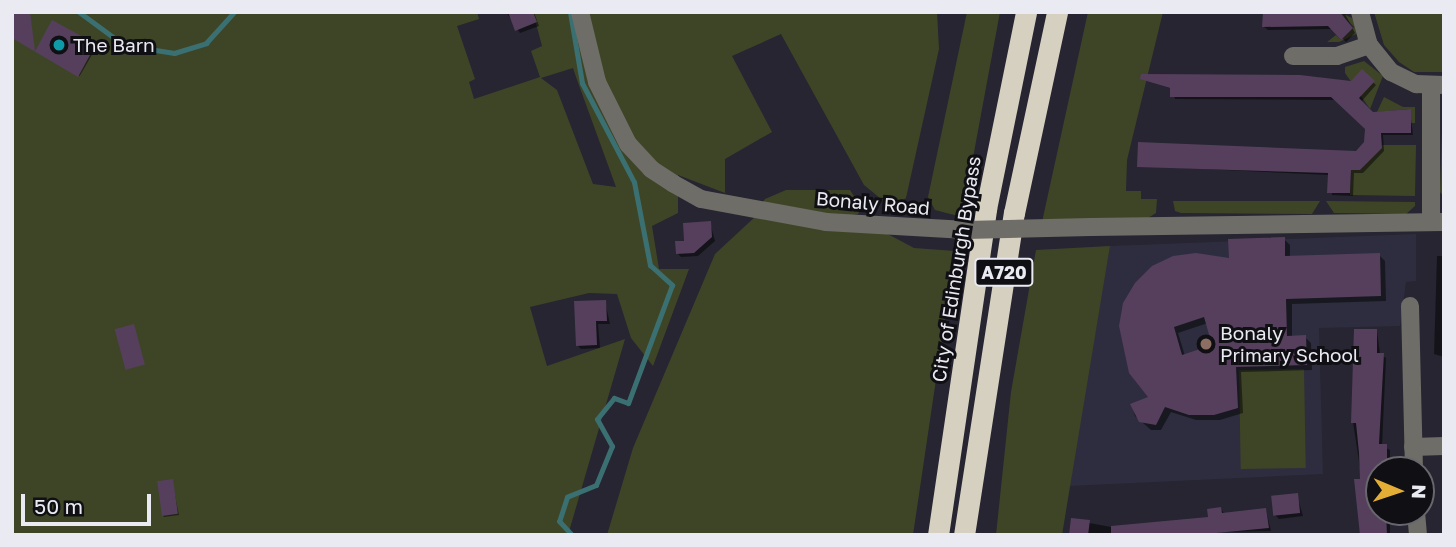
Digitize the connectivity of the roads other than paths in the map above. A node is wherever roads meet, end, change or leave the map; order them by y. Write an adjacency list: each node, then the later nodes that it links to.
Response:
1 (580, 12): 8 (street, Bonaly Road, bridge)
2 (1026, 12): 13 (highway, City of Edinburgh Bypass / A720)
3 (1057, 12): 14 (highway, A720)
4 (1360, 12): 5 (street)
5 (1369, 45): 6 (street); 7 (street)
6 (1293, 55)
7 (1437, 86): 8 (street)
8 (1437, 222)
9 (1410, 306): 11 (street)
10 (1444, 446): 11 (street)
11 (1413, 447): 12 (street)
12 (1413, 456)
13 (938, 535)
14 (964, 535)

